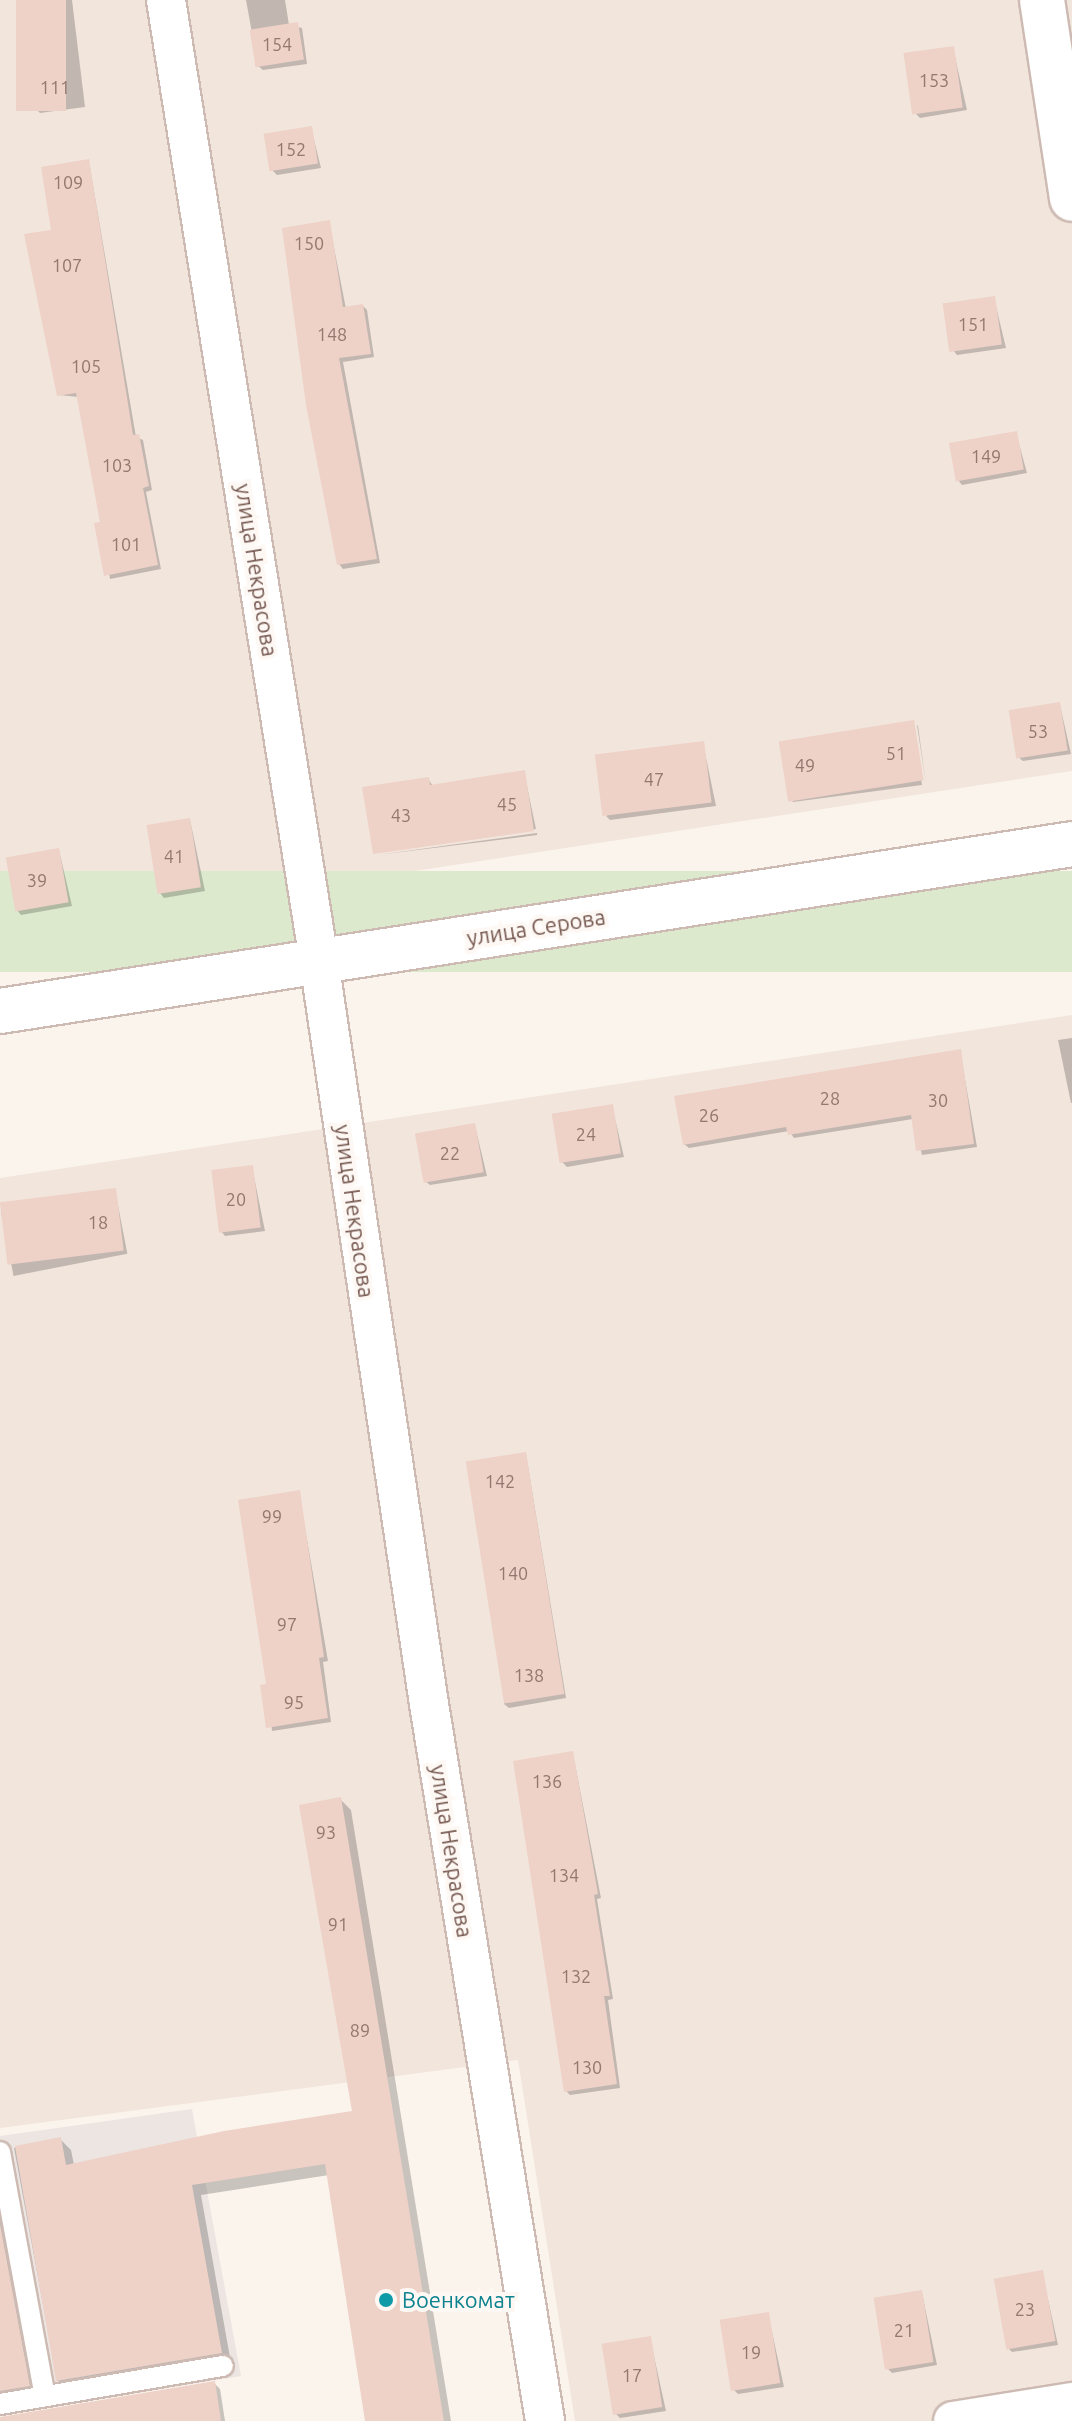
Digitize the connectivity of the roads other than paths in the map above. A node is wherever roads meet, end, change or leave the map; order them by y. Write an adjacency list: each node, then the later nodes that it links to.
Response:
1 (166, 0): 5 (street, улица Некрасова)
2 (1042, 0): 3 (street)
3 (1072, 199)
4 (1072, 844): 5 (street, улица Серова)
5 (319, 961): 6 (street, улица Серова); 12 (street, улица Некрасова)
6 (0, 1011)
7 (0, 2152): 9 (lane)
8 (223, 2366): 9 (lane)
9 (45, 2396): 11 (lane)
10 (1072, 2402): 13 (street)
11 (0, 2404)
12 (545, 2421)
13 (953, 2421)

